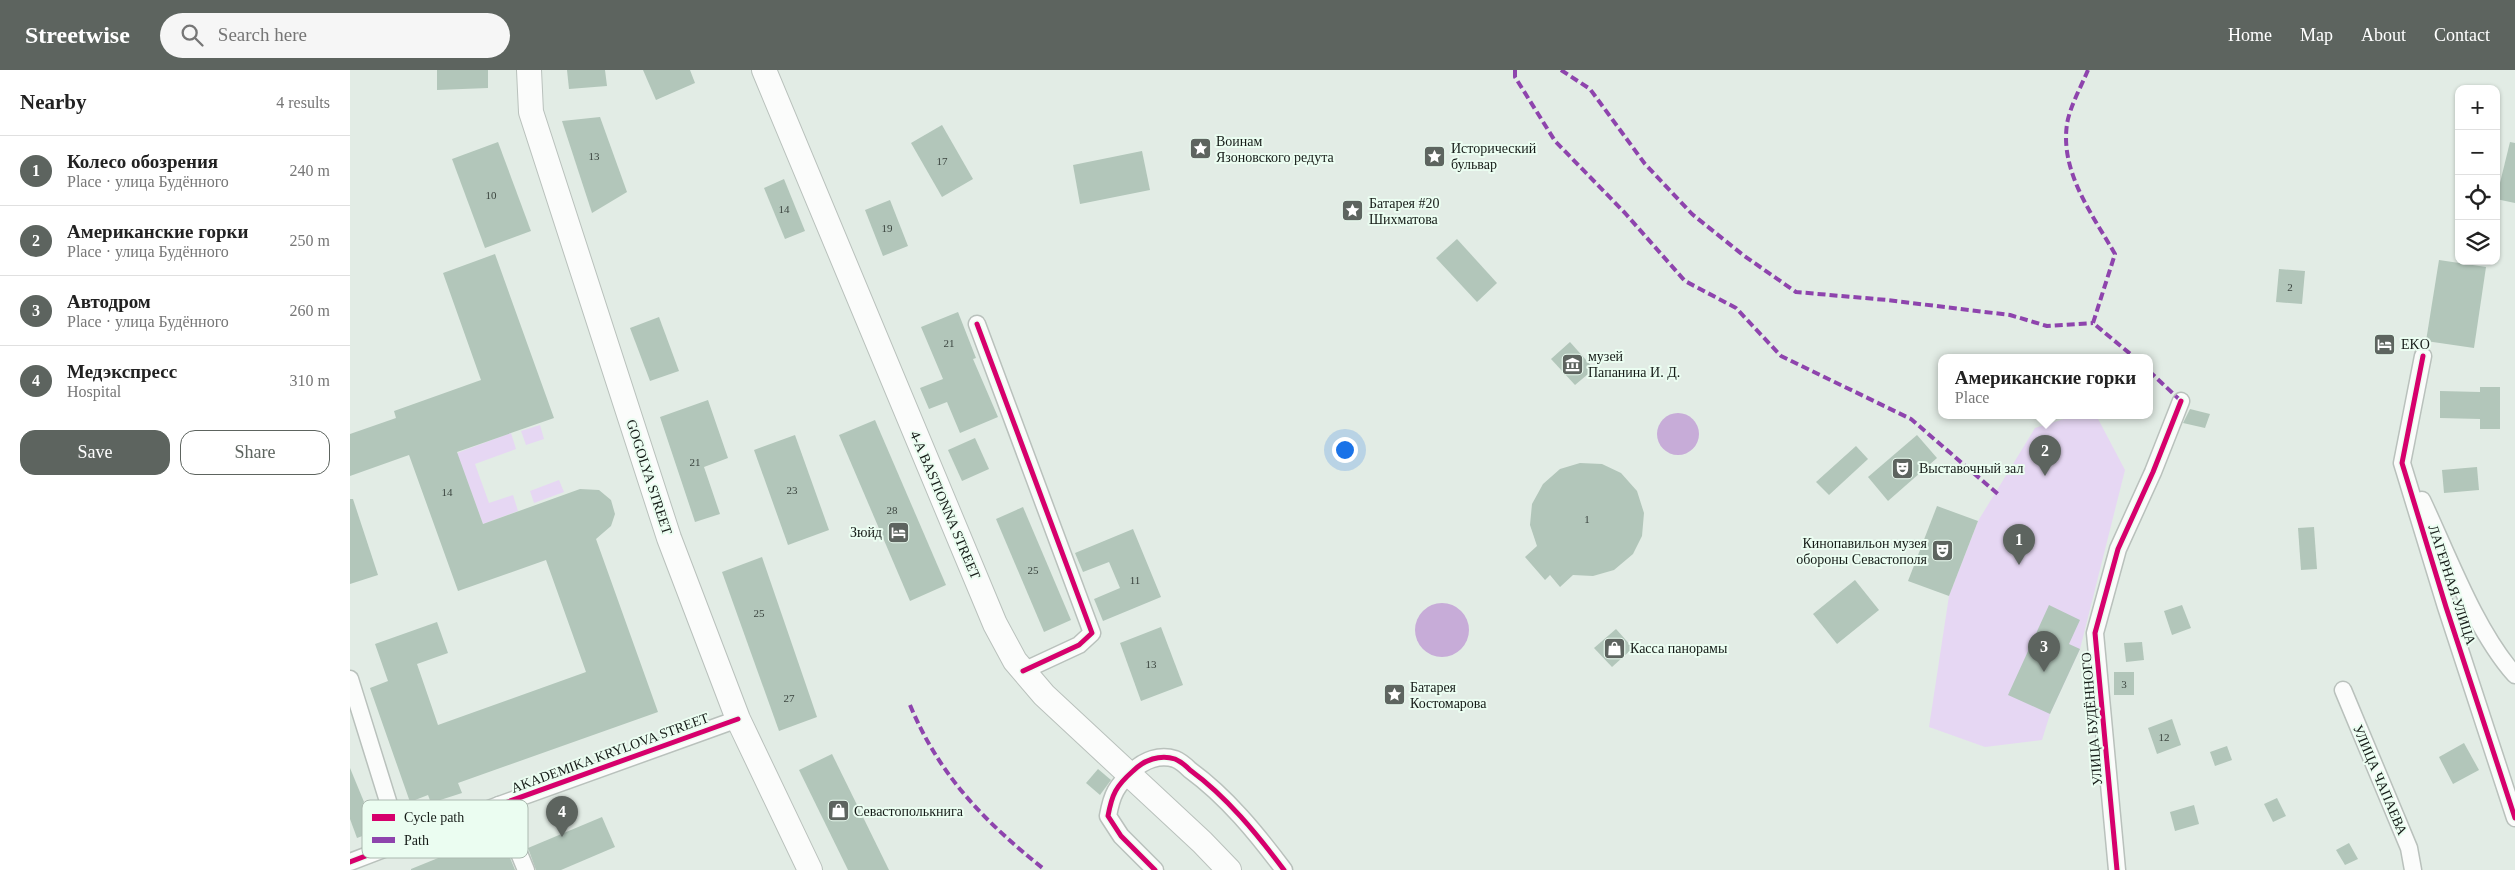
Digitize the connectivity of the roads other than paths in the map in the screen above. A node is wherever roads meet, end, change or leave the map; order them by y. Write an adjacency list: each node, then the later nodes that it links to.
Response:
1 (529, 70): 11 (main road, GOGOLYA STREET)
2 (764, 70): 7 (main road, 4-A BASTIONNA STREET)
3 (977, 324): 7 (street)
4 (2423, 356): 6 (street, ЛАГЕРНАЯ УЛИЦА)
5 (2181, 401): 24 (street, УЛИЦА БУДЁННОГО)
6 (2402, 463): 8 (street); 15 (street, ЛАГЕРНАЯ УЛИЦА)
7 (1023, 671): 12 (main road, 4-A BASTIONNA STREET)
8 (2515, 674)
9 (350, 679): 13 (street)
10 (2343, 690): 25 (street, УЛИЦА ЧАПАЕВА)
11 (738, 719): 14 (street, AKADEMIKA KRYLOVA STREET); 20 (main road, GOGOLYA STREET)
12 (1129, 774): 21 (street); 22 (main road, 4-A BASTIONNA STREET); 23 (street)
13 (388, 800)
14 (513, 800)
15 (2515, 818)
16 (362, 858): 18 (street, AKADEMIKA KRYLOVA STREET)
17 (521, 858): 19 (street)
18 (350, 862)
19 (526, 870)
20 (810, 870)
21 (1155, 870)
22 (1229, 870)
23 (1284, 870)
24 (2117, 870)
25 (2413, 870)

